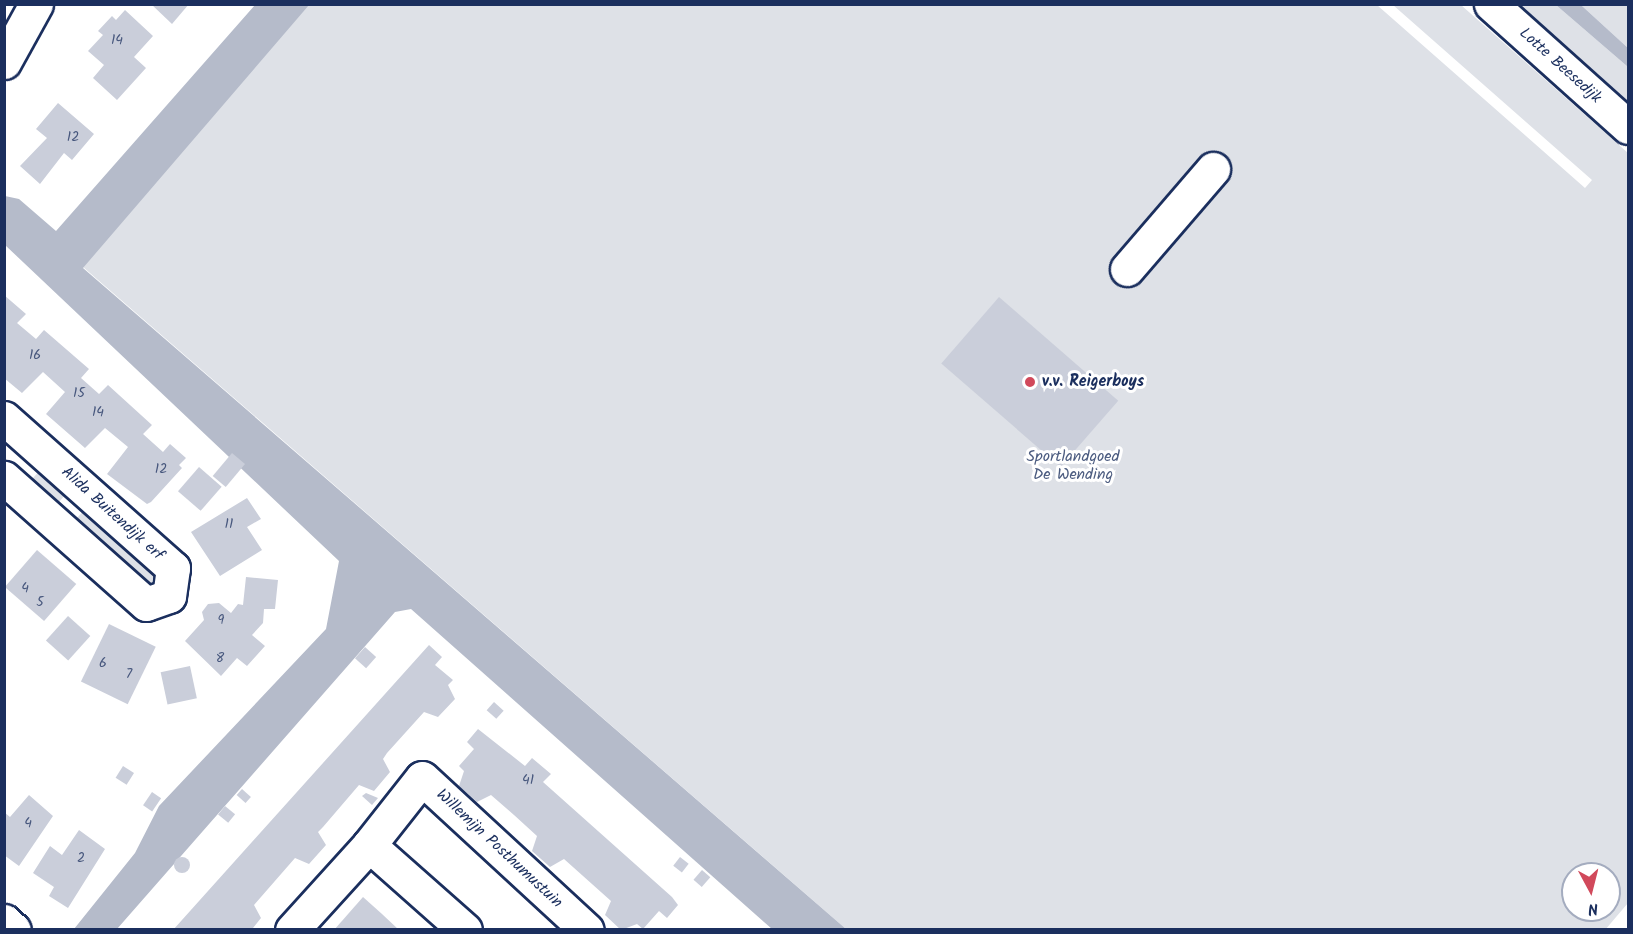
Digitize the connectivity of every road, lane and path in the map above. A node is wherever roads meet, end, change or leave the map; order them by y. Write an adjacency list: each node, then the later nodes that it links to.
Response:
1 (36, 4): 3 (street)
2 (1491, 4): 4 (street, Lotte Beesedijk)
3 (4, 62)
4 (1629, 127)
5 (1213, 170): 6 (street)
6 (1126, 269)
7 (4, 418): 8 (street, Alida Buitendijk erf)
8 (4, 478)
9 (369, 845): 12 (street, Willemijn Posthumustuin); 13 (street); 14 (street, Willemijn Posthumustuin)
10 (4, 921): 11 (street)
11 (14, 930)
12 (292, 930)
13 (465, 930)
14 (587, 930)

